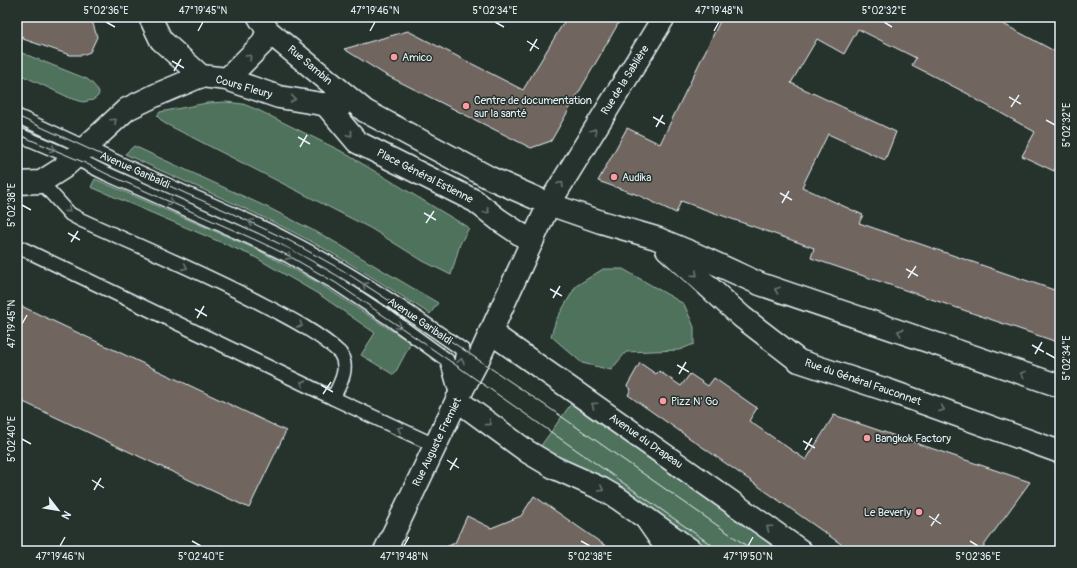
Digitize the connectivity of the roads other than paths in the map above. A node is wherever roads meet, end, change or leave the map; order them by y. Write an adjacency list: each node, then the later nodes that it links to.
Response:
1 (150, 17): 4 (main road, Cours Fleury)
2 (664, 17): 13 (main road, Rue de la Sablière, one-way to 2)
3 (263, 24): 5 (main road, one-way to 3); 7 (main road, Rue Sambin)
4 (201, 76): 5 (main road, Cours Fleury); 10 (main road, Avenue Garibaldi, one-way to 4)
5 (226, 79): 6 (main road, Cours Fleury, one-way to 6)
6 (325, 104): 7 (main road, Cours Fleury); 15 (main road, Place Général Estienne, one-way to 15)
7 (365, 111): 13 (main road)
8 (17, 116): 10 (lane, Avenue Garibaldi)
9 (17, 134): 10 (lane, Avenue Garibaldi, one-way to 10)
10 (80, 153): 11 (main road, Avenue Garibaldi); 20 (lane, Avenue Garibaldi, one-way to 20); 20 (lane, Avenue Garibaldi, one-way to 10)
11 (41, 182): 12 (main road); 19 (lane, one-way to 19)
12 (17, 183)
13 (549, 204): 14 (main road, Rue du Général Fauconnet); 15 (main road)
14 (656, 238): 18 (main road, Rue du Général Fauconnet, one-way to 14); 22 (main road, Rue du Général Fauconnet, one-way to 22)
15 (532, 242): 17 (main road)
16 (17, 246): 19 (lane, one-way to 16)
17 (490, 332): 20 (main road, Rue Auguste Fremiet); 27 (main road, Avenue du Drapeau, one-way to 17)
18 (1060, 386)
19 (334, 398): 21 (lane, one-way to 19)
20 (458, 400): 21 (main road, Rue Auguste Fremiet); 23 (main road, one-way to 23)
21 (436, 446): 24 (main road, Rue Auguste Fremiet)
22 (1060, 452)
23 (635, 511): 25 (lane); 26 (main road)
24 (384, 551)
25 (666, 551)
26 (692, 551)
27 (801, 551)

